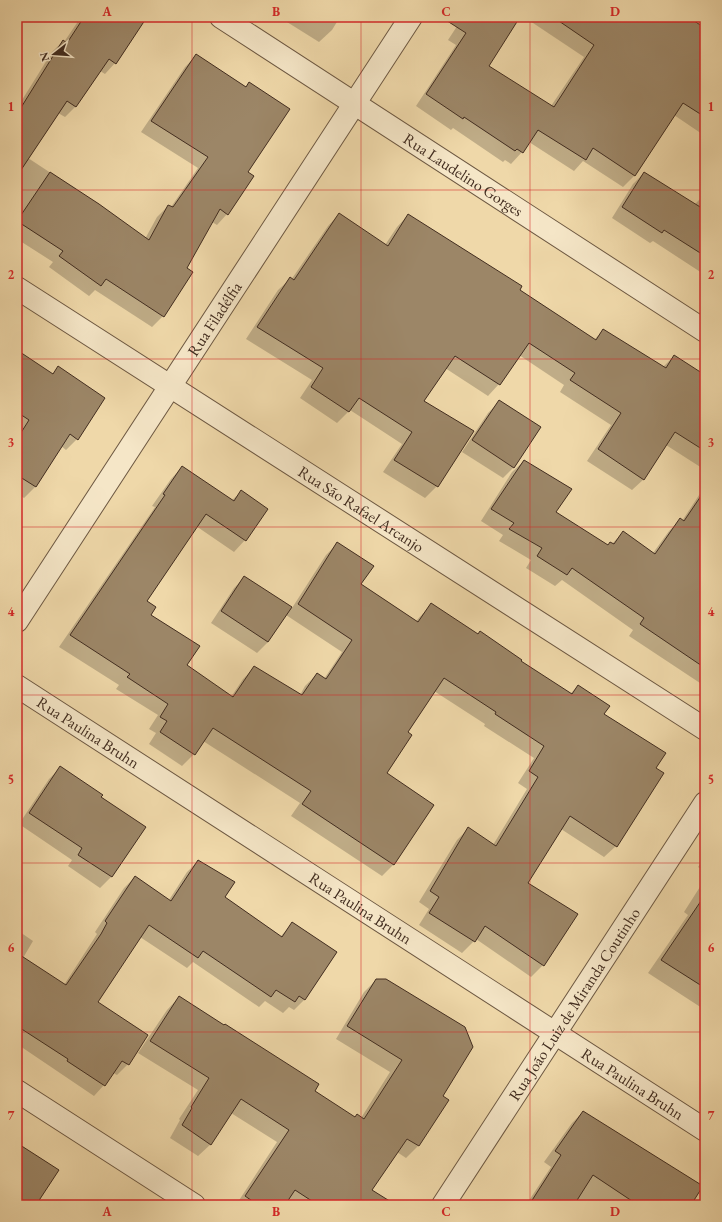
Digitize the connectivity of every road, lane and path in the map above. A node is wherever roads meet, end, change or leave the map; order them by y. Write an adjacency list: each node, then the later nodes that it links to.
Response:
1 (221, 17): 3 (street, Rua Laudelino Gorges)
2 (411, 17): 3 (street, Rua Filadélfia)
3 (355, 104): 5 (street, Rua Laudelino Gorges); 6 (street, Rua Filadélfia)
4 (17, 288): 6 (street, Rua São Rafael Arcanjo)
5 (705, 332)
6 (170, 386): 7 (street, Rua Filadélfia); 9 (street, Rua São Rafael Arcanjo)
7 (17, 621)
8 (17, 686): 11 (street, Rua Paulina Bruhn)
9 (705, 729)
10 (705, 803): 11 (street, Rua João Luiz de Miranda Coutinho)
11 (555, 1033): 13 (street, Rua Paulina Bruhn); 15 (street, Rua João Luiz de Miranda Coutinho)
12 (17, 1091): 14 (street)
13 (705, 1130)
14 (194, 1205)
15 (443, 1205)

